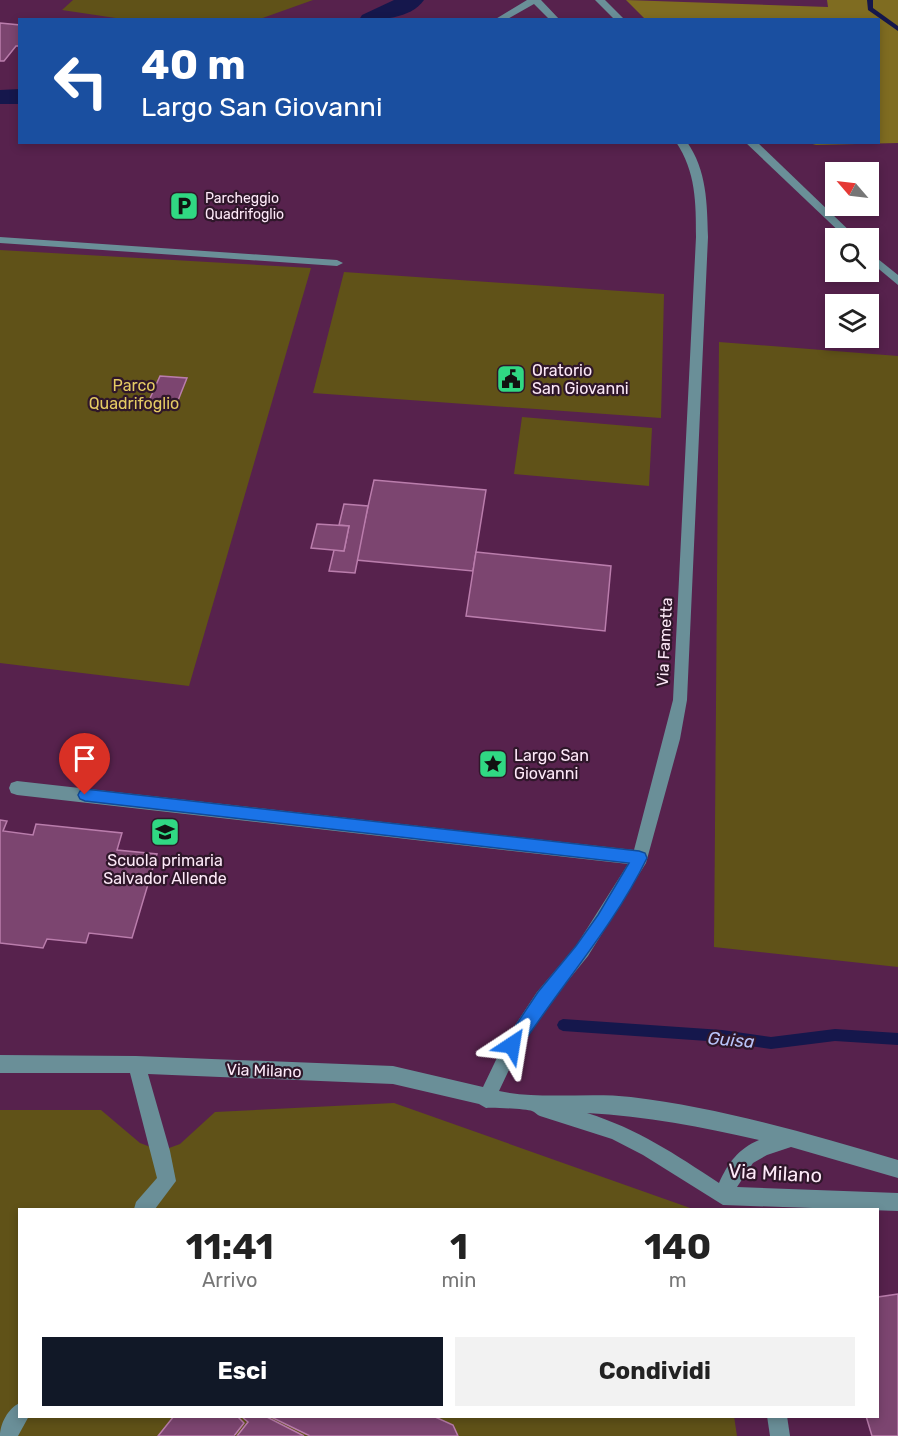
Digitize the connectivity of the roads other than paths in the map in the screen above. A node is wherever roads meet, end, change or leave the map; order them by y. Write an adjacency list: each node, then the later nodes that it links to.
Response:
1 (535, 0): 3 (street); 4 (street)
2 (600, 0): 5 (street)
3 (502, 18)
4 (554, 18)
5 (619, 18)
6 (682, 144): 14 (street, Via Fametta)
7 (752, 144): 8 (street)
8 (841, 228)
9 (0, 240): 10 (street)
10 (337, 262)
11 (879, 264): 12 (street)
12 (898, 282)
13 (18, 788): 14 (street)
14 (639, 858): 17 (street, Via Fametta)
15 (0, 1064): 16 (street, Via Milano)
16 (136, 1065): 17 (street, Via Milano); 24 (street)
17 (486, 1098): 18 (street, Via Milano)
18 (526, 1103): 19 (street, Via Milano); 21 (street, Via Milano)
19 (792, 1138): 20 (street, Via Milano); 21 (street)
20 (898, 1169)
21 (727, 1202): 23 (street, Via Milano)
22 (898, 1202): 23 (street, Via Milano)
23 (794, 1204)
24 (145, 1208)
25 (18, 1417): 27 (street)
26 (777, 1418): 28 (street)
27 (7, 1436)
28 (780, 1436)

